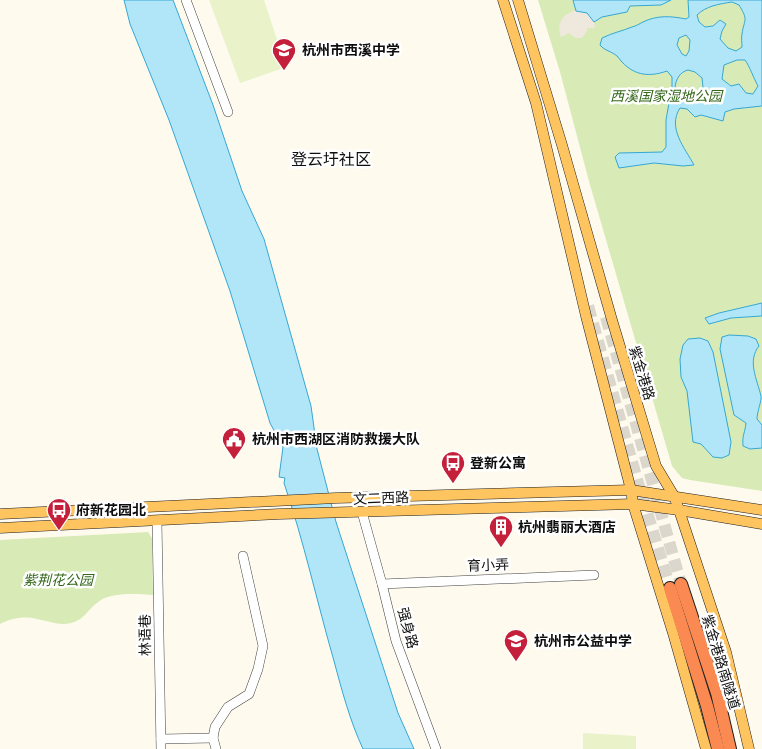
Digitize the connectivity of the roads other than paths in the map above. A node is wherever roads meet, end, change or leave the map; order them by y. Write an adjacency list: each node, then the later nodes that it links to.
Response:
1 (186, 0): 4 (street)
2 (503, 0): 5 (main road)
3 (518, 0): 6 (main road, 紫金港路)
4 (228, 112)
5 (631, 490): 6 (main road, 文二西路); 7 (main road); 11 (main road, 文二西路)
6 (674, 496): 8 (main road, 紫金港路); 9 (main road, 文二西路)
7 (633, 504): 8 (main road, 文二西路); 10 (main road, 文二西路); 23 (main road)
8 (680, 510): 13 (main road, 文二西路); 26 (main road, 紫金港路)
9 (762, 510)
10 (362, 512): 12 (main road, 文二西路); 17 (street, 强身路)
11 (0, 514)
12 (157, 521): 14 (main road, 文二西路); 19 (street, 林语巷)
13 (762, 524)
14 (0, 528)
15 (243, 556): 18 (street)
16 (594, 575): 17 (street, 育小弄)
17 (382, 584): 22 (street, 强身路)
18 (213, 738): 19 (street); 21 (street)
19 (161, 739): 20 (street, 林语巷)
20 (161, 749)
21 (216, 749)
22 (436, 749)
23 (706, 749)
24 (718, 749): 25 (highway, 紫金港路南隧道)
25 (730, 749)
26 (749, 749)

